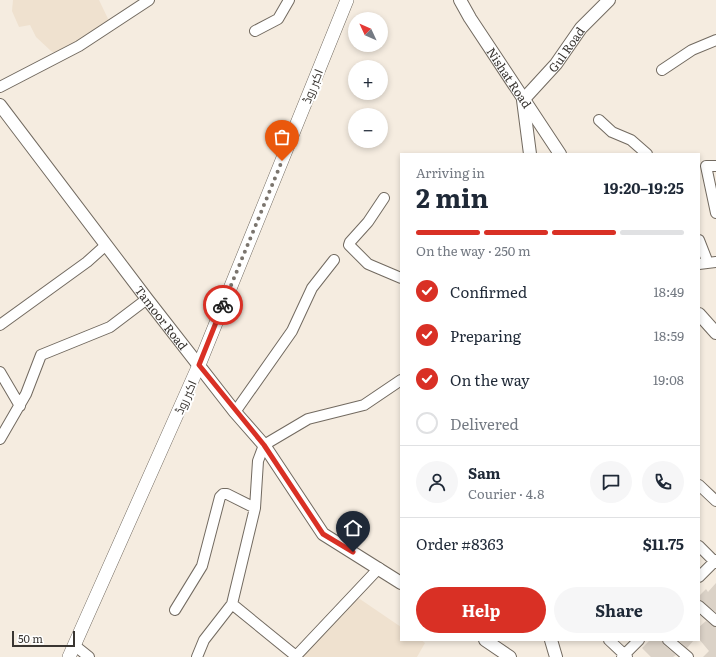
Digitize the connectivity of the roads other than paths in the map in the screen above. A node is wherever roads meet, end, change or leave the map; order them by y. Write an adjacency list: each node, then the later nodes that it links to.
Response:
1 (150, 0): 9 (street)
2 (289, 0): 6 (street)
3 (347, 0): 28 (main road, اکبر روڈ)
4 (460, 0): 10 (street, Nishat Road)
5 (603, 2): 10 (street, Gul Road)
6 (255, 31)
7 (716, 40): 8 (street)
8 (662, 70)
9 (0, 87)
10 (523, 100): 13 (street); 14 (street, Nishat Road)
11 (0, 105): 20 (street, Tamoor Road)
12 (599, 120): 15 (street)
13 (530, 153)
14 (559, 153)
15 (646, 153)
16 (716, 166): 18 (street)
17 (384, 198): 23 (street)
18 (716, 213)
19 (700, 243): 22 (street)
20 (106, 245): 24 (street, Tamoor Road); 26 (street)
21 (334, 260): 32 (street)
22 (708, 263)
23 (400, 278)
24 (147, 299): 28 (street, Tamoor Road); 31 (street)
25 (700, 315): 27 (street)
26 (0, 324)
27 (715, 330)
28 (199, 365): 32 (street, Tamoor Road); 52 (main road, اکبر روڈ)
29 (0, 372): 31 (street)
30 (400, 381): 34 (street)
31 (20, 406): 33 (street)
32 (236, 412): 34 (street, Tamoor Road)
33 (0, 439)
34 (264, 445): 37 (street); 40 (street, Tamoor Road)
35 (700, 486): 36 (street)
36 (716, 501)
37 (255, 508): 43 (street); 45 (street)
38 (700, 547): 39 (street)
39 (716, 561): 41 (street)
40 (379, 568): 42 (street, Tamoor Road); 53 (street)
41 (700, 576)
42 (400, 582)
43 (232, 604): 53 (street); 56 (street)
44 (700, 607): 46 (street)
45 (175, 610)
46 (716, 621)
47 (486, 641): 57 (street)
48 (551, 641): 58 (street)
49 (610, 641): 54 (street)
50 (638, 641): 54 (street)
51 (669, 641): 59 (street)
52 (71, 651): 55 (street)
53 (297, 656)
54 (625, 656)
55 (89, 657)
56 (196, 657)
57 (510, 657)
58 (556, 657)
59 (688, 657)

